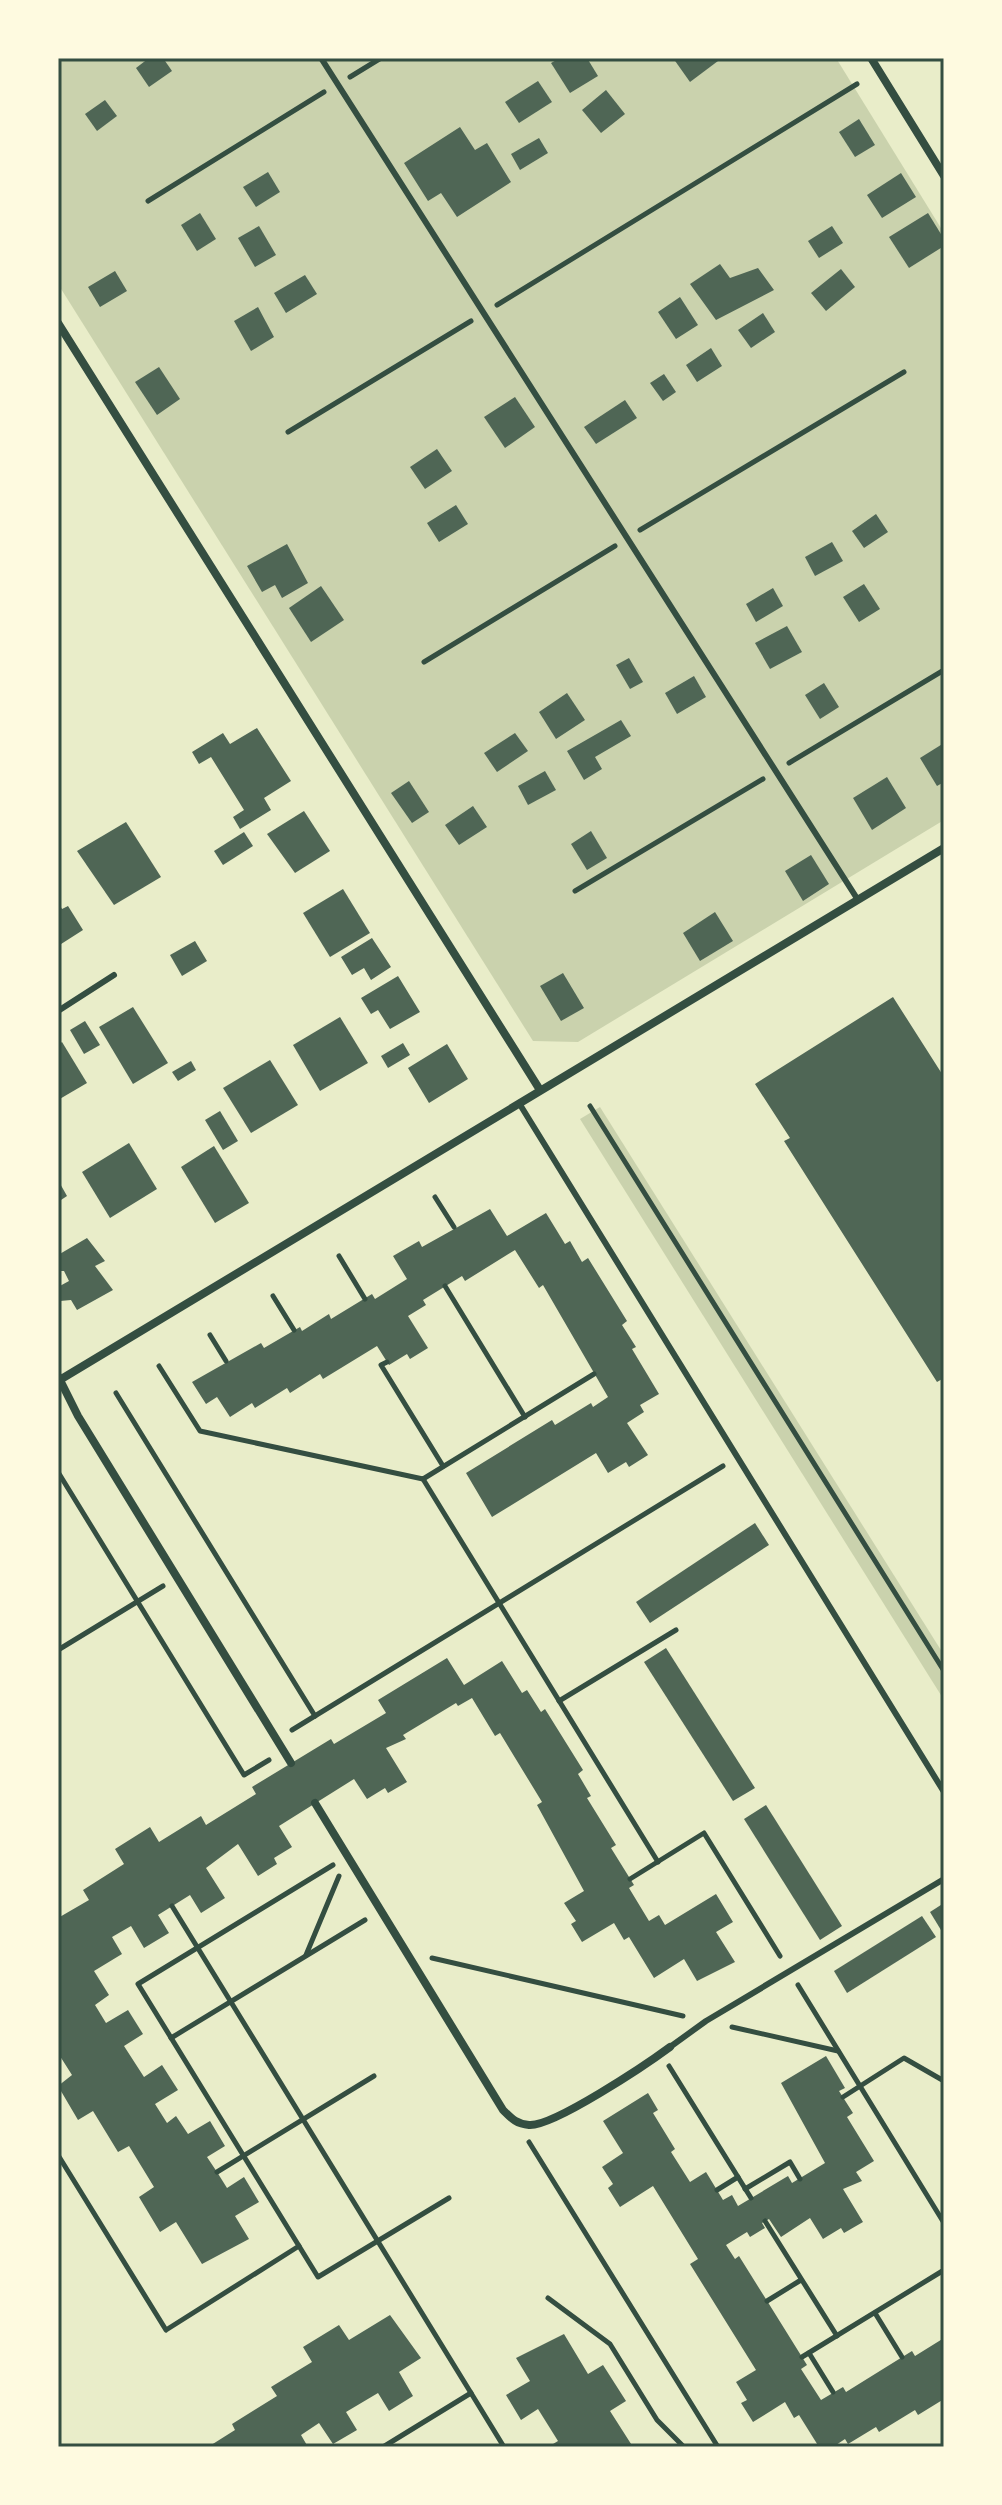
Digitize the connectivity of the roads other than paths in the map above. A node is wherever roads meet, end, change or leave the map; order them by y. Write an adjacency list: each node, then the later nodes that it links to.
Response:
1 (321, 58): 6 (lane)
2 (871, 58): 3 (street)
3 (944, 176)
4 (58, 323): 9 (street)
5 (944, 848): 6 (street)
6 (858, 900): 9 (street)
7 (114, 975): 8 (lane)
8 (58, 1011)
9 (540, 1090): 10 (street)
10 (519, 1103): 11 (street); 13 (lane)
11 (59, 1379): 12 (street)
12 (291, 1763)
13 (944, 1792)
14 (315, 1803): 16 (street)
15 (944, 1879): 16 (lane)
16 (670, 2047)

